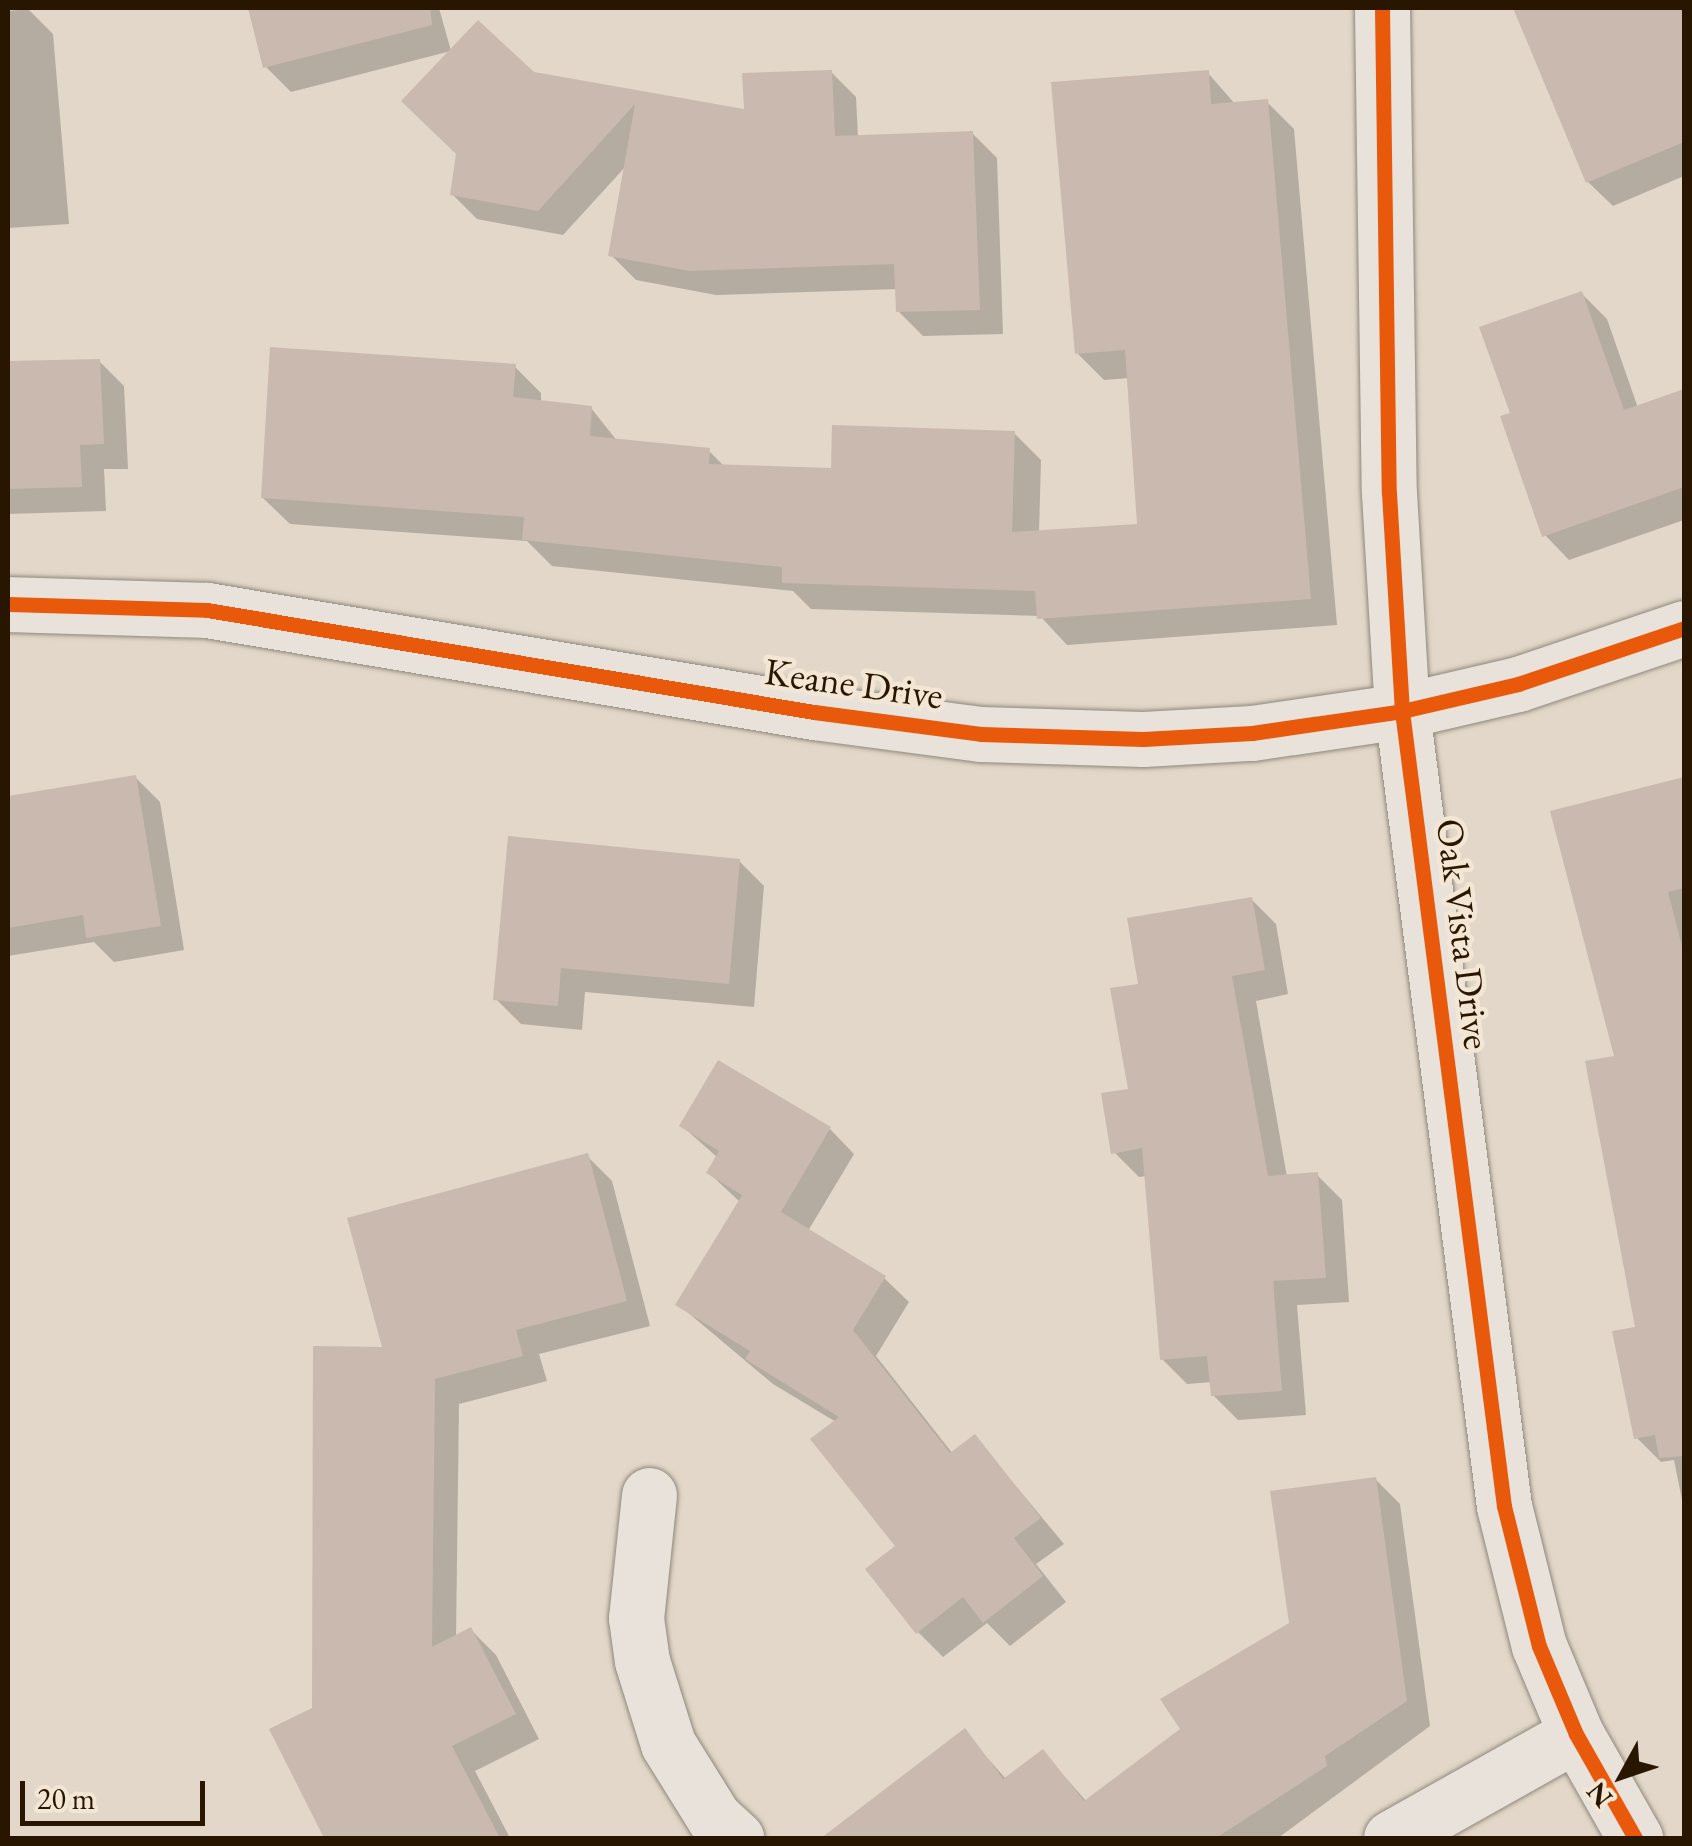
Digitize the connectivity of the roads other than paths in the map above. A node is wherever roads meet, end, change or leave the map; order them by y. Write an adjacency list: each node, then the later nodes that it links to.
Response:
1 (1382, 8): 4 (street, Oak Vista Drive)
2 (8, 604): 4 (street, Keane Drive)
3 (1684, 628): 4 (street, Keane Drive)
4 (1402, 711): 6 (street, Oak Vista Drive)
5 (649, 1495): 7 (street)
6 (1576, 1734): 8 (street); 9 (street, Oak Vista Drive)
7 (736, 1838)
8 (1392, 1838)
9 (1634, 1838)

